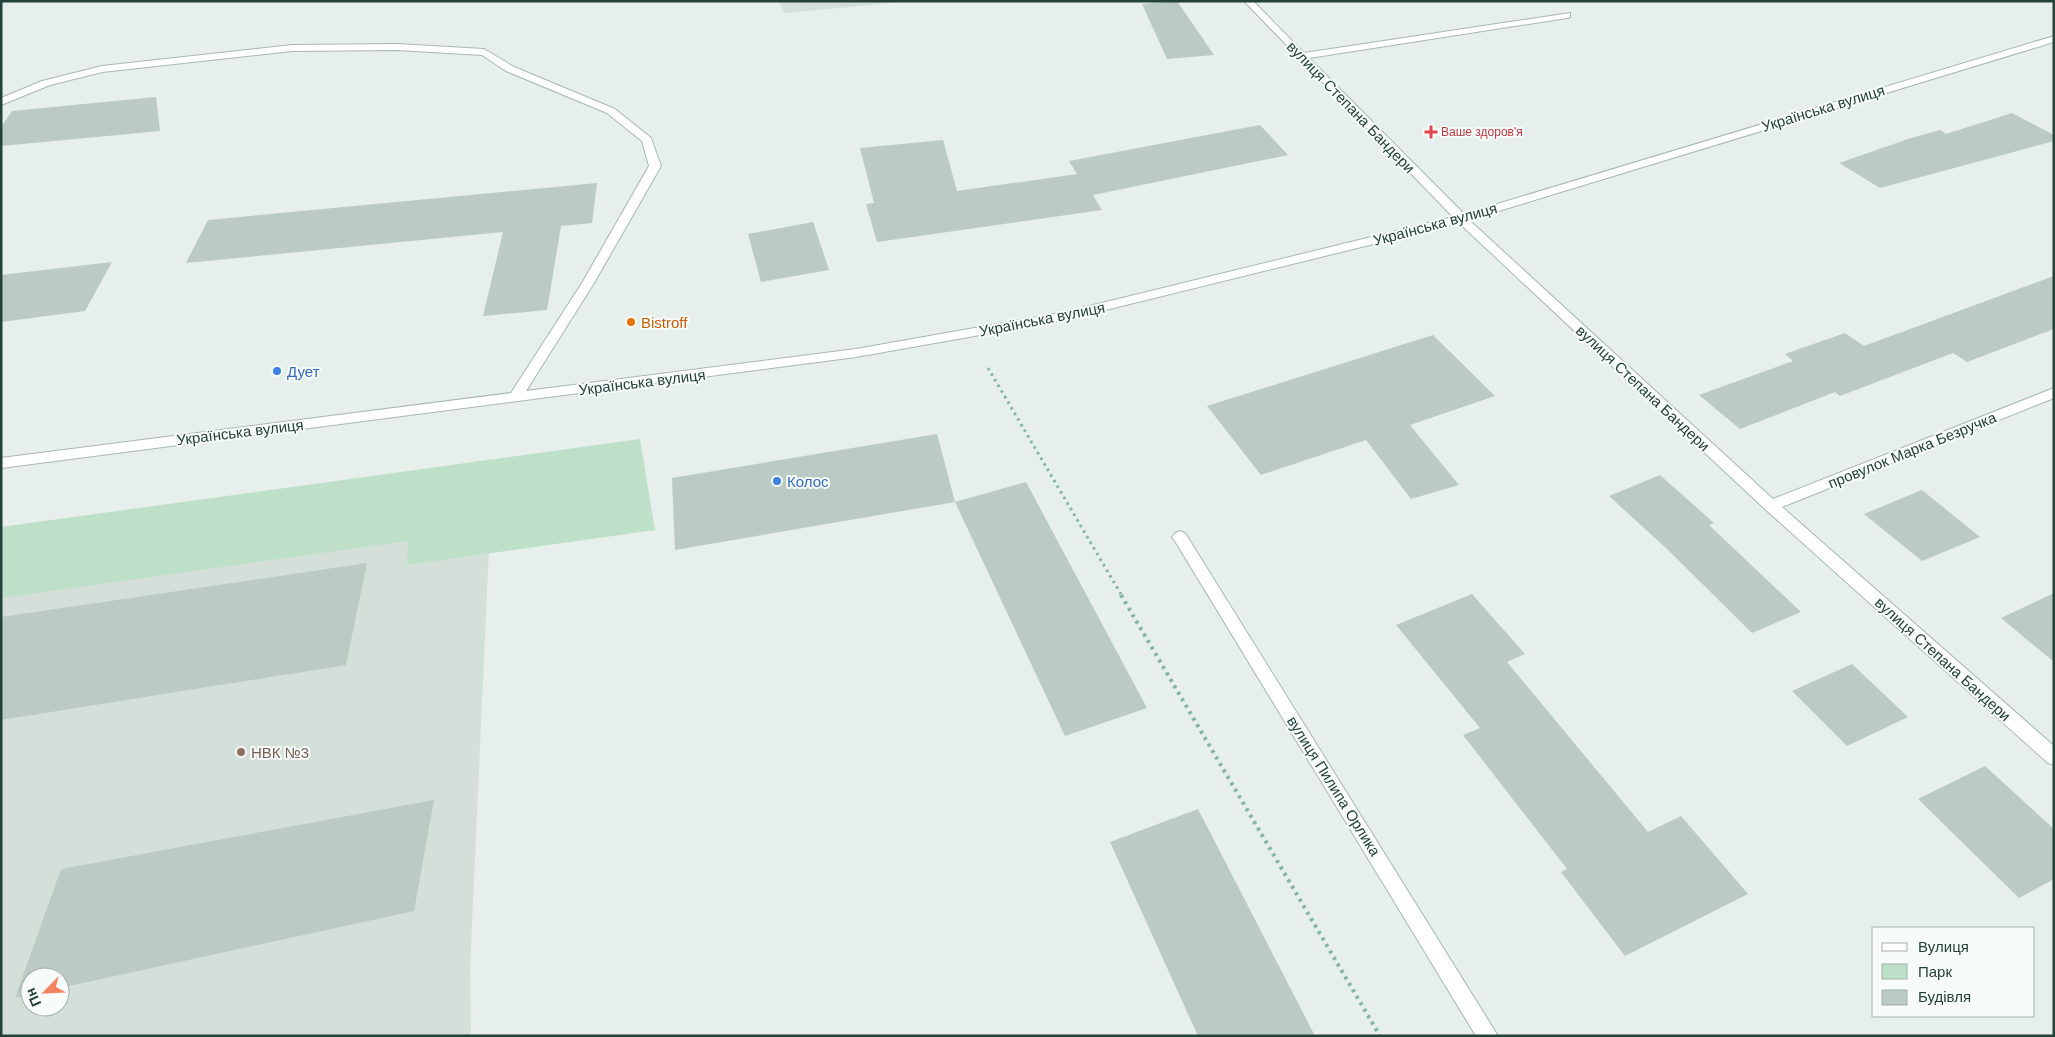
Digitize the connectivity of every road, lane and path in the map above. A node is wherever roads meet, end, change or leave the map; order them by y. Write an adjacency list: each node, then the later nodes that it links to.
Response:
1 (1248, 1): 4 (street, вулиця Степана Бандери)
2 (1567, 15): 4 (street)
3 (2054, 39): 6 (street, Українська вулиця)
4 (1302, 56): 6 (street, вулиця Степана Бандери)
5 (1, 102): 9 (street)
6 (1461, 218): 9 (street, Українська вулиця); 11 (street, вулиця Степана Бандери)
7 (988, 368): 14 (path)
8 (2054, 393): 11 (street, провулок Марка Безручка)
9 (515, 397): 10 (street, Українська вулиця)
10 (1, 463)
11 (1771, 506): 13 (street, вулиця Степана Бандери)
12 (1180, 537): 15 (street, вулиця Пилипа Орлика)
13 (2054, 757)
14 (1380, 1036)
15 (1488, 1036)

